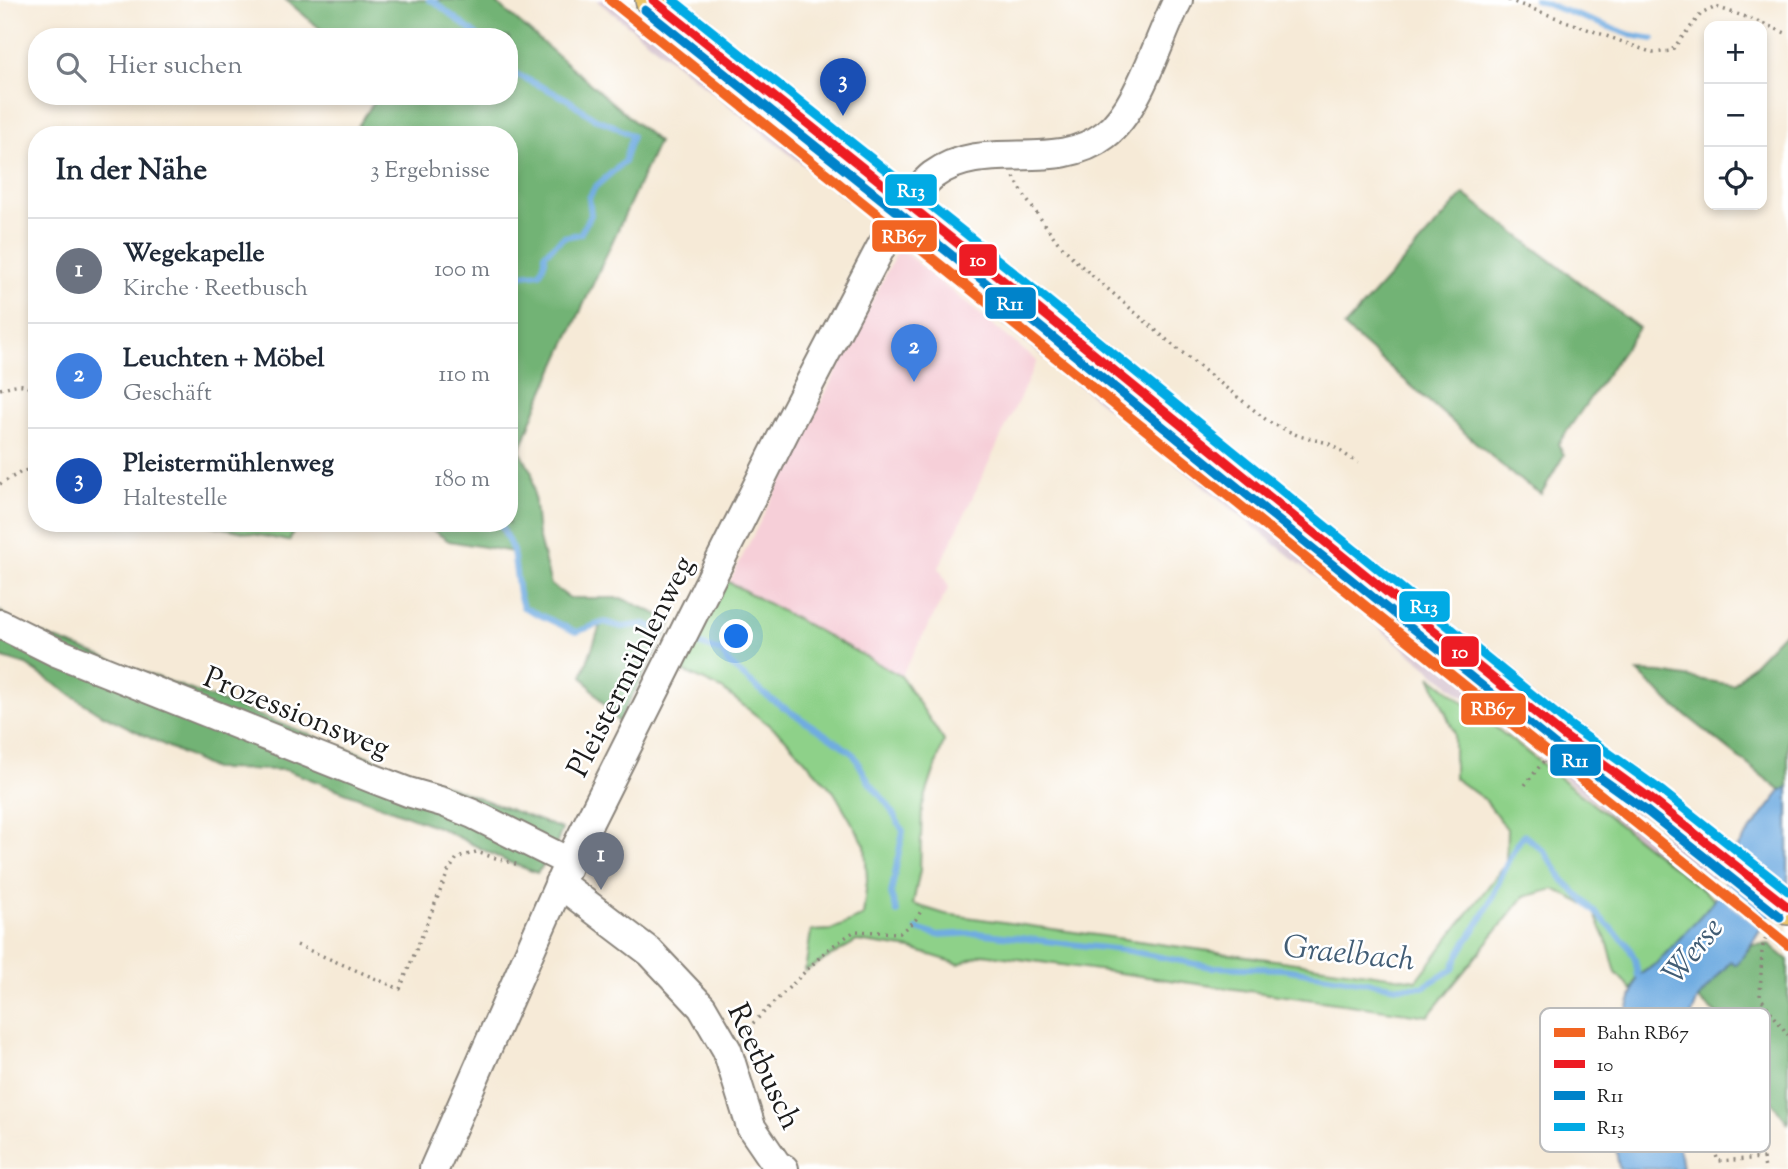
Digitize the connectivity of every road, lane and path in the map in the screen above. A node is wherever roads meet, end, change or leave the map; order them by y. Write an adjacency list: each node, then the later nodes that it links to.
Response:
1 (653, 0): 6 (main road)
2 (1178, 0): 6 (street, Pleistermühlenweg)
3 (1508, 0): 4 (path)
4 (1788, 34)
5 (1027, 200): 9 (path)
6 (908, 205): 13 (main road); 15 (street, Pleistermühlenweg)
7 (28, 386): 8 (path)
8 (0, 389)
9 (1358, 463)
10 (28, 470): 11 (path)
11 (0, 484)
12 (0, 624): 15 (street, Prozessionsweg)
13 (1564, 736): 14 (path); 16 (main road)
14 (1525, 785)
15 (561, 866): 18 (path); 23 (street, Reetbusch); 27 (street, Pleistermühlenweg)
16 (1788, 907)
17 (923, 908): 23 (path)
18 (297, 945)
19 (1762, 949): 20 (path)
20 (1768, 1008)
21 (1770, 1010): 22 (path)
22 (1788, 1034)
23 (727, 1050): 28 (street, Reetbusch)
24 (1715, 1152): 26 (path)
25 (1763, 1152): 26 (path)
26 (1763, 1158): 29 (path)
27 (434, 1169)
28 (784, 1169)
29 (1765, 1169)

